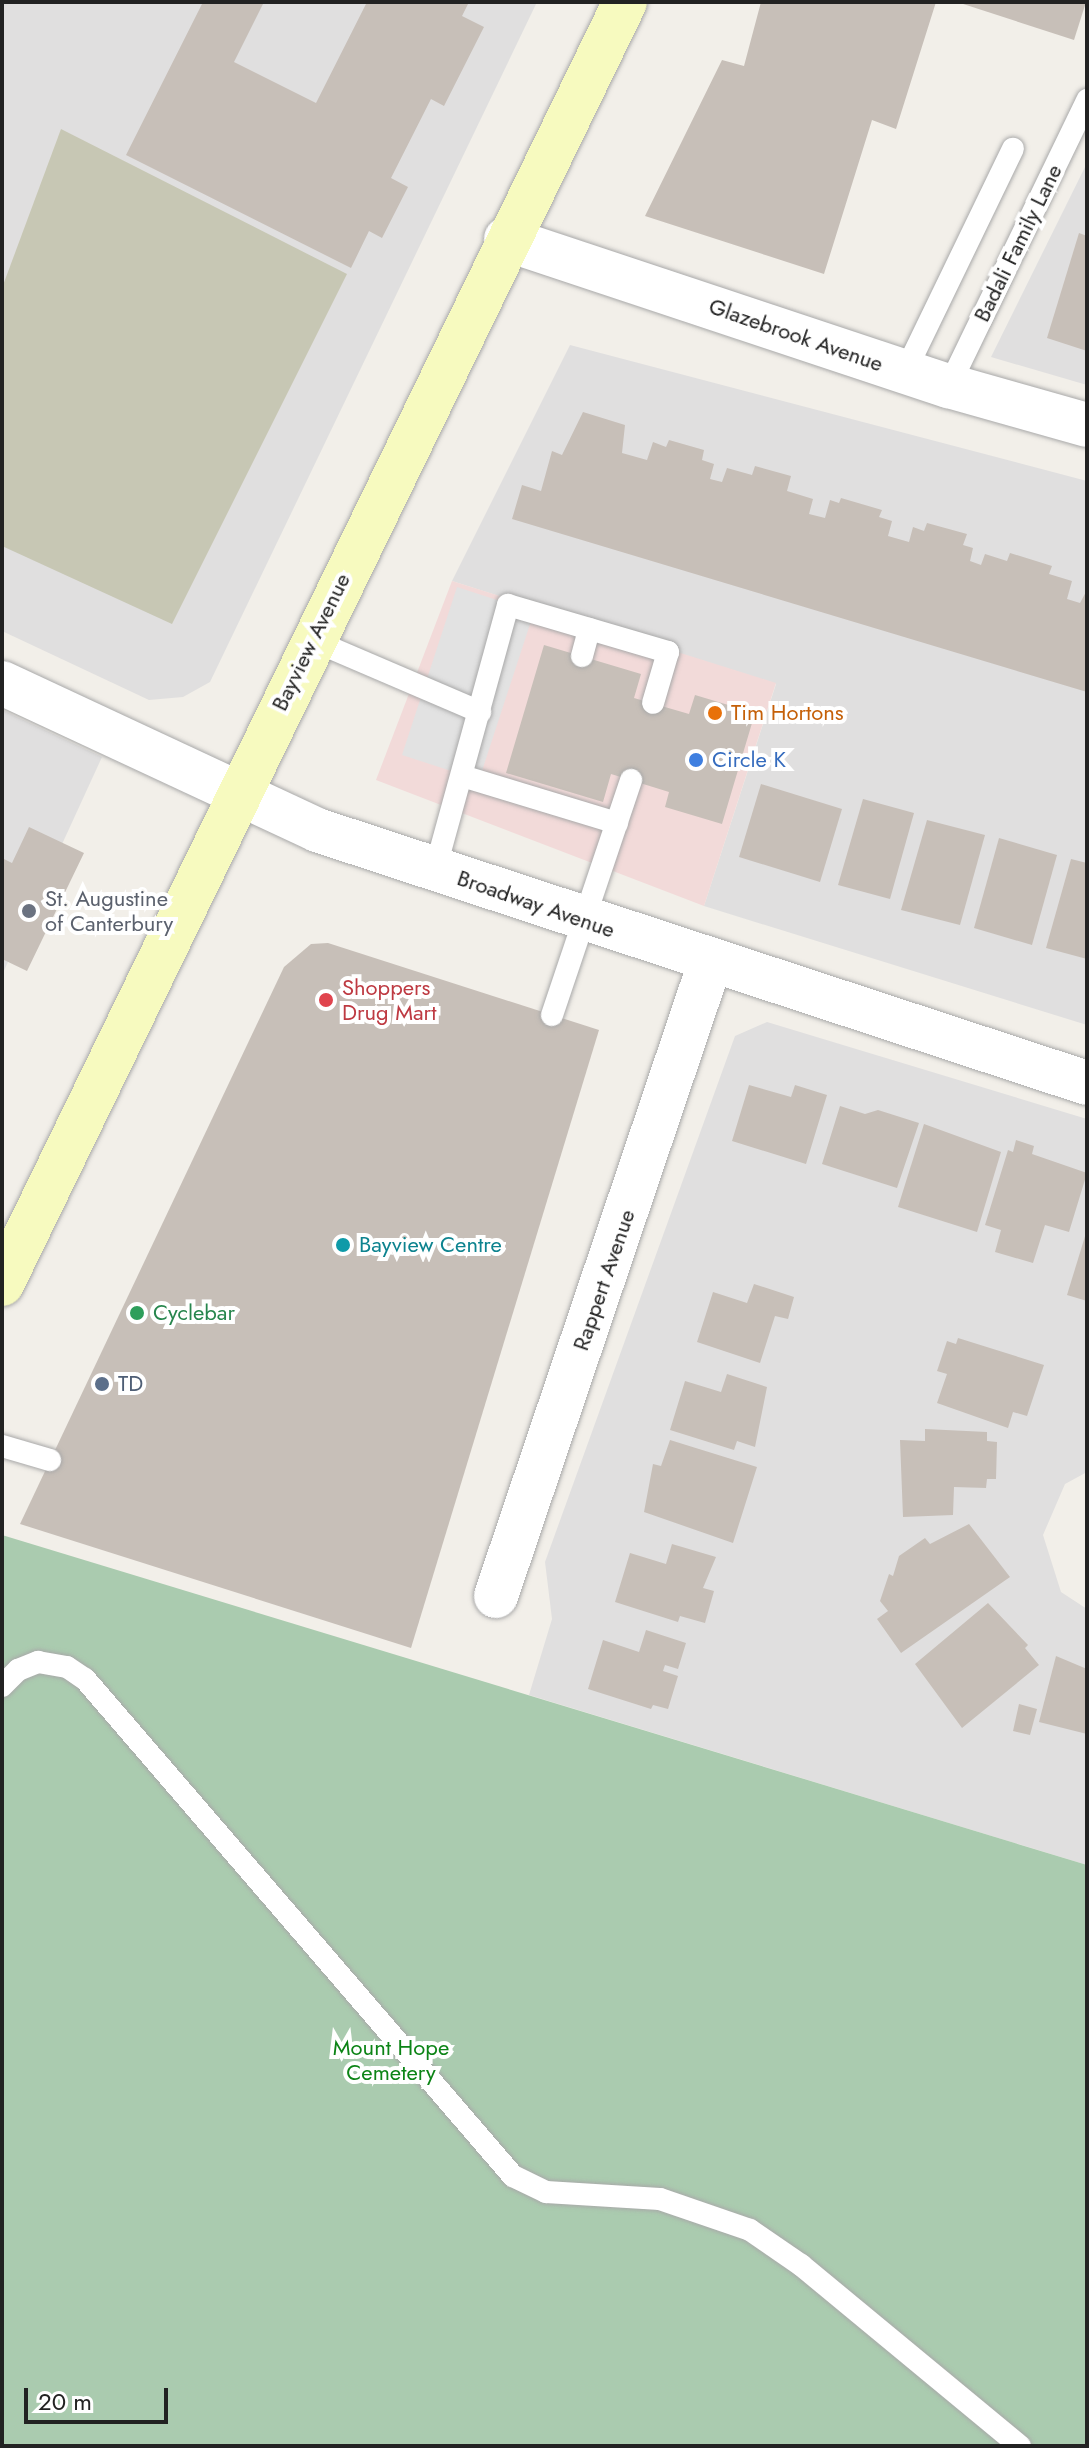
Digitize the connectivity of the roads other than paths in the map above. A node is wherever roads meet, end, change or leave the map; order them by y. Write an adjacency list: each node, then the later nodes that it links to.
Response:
1 (625, 2): 4 (main road, Bayview Avenue)
2 (1087, 100): 6 (lane, Badali Family Lane)
3 (1013, 149): 5 (lane)
4 (506, 239): 5 (street, Glazebrook Avenue); 9 (main road, Bayview Avenue)
5 (905, 372): 6 (street, Glazebrook Avenue)
6 (949, 386): 7 (street, Glazebrook Avenue)
7 (1087, 425)
8 (589, 629): 10 (lane); 12 (lane); 13 (lane)
9 (312, 640): 13 (lane); 16 (main road, Bayview Avenue)
10 (582, 656)
11 (2, 683): 16 (street, Broadway Avenue)
12 (653, 703)
13 (480, 712): 14 (lane)
14 (462, 776): 17 (lane); 18 (lane)
15 (631, 780): 17 (lane)
16 (238, 796): 18 (street, Broadway Avenue); 23 (main road, Bayview Avenue)
17 (617, 823): 19 (lane)
18 (435, 870): 19 (street, Broadway Avenue)
19 (587, 922): 20 (street, Broadway Avenue); 21 (lane)
20 (710, 963): 22 (street, Broadway Avenue); 26 (street, Rappert Avenue)
21 (552, 1015)
22 (1087, 1083)
23 (2, 1284)
24 (2, 1446): 25 (lane)
25 (50, 1460)
26 (496, 1596)
27 (2, 1686): 28 (lane)
28 (1020, 2446)

